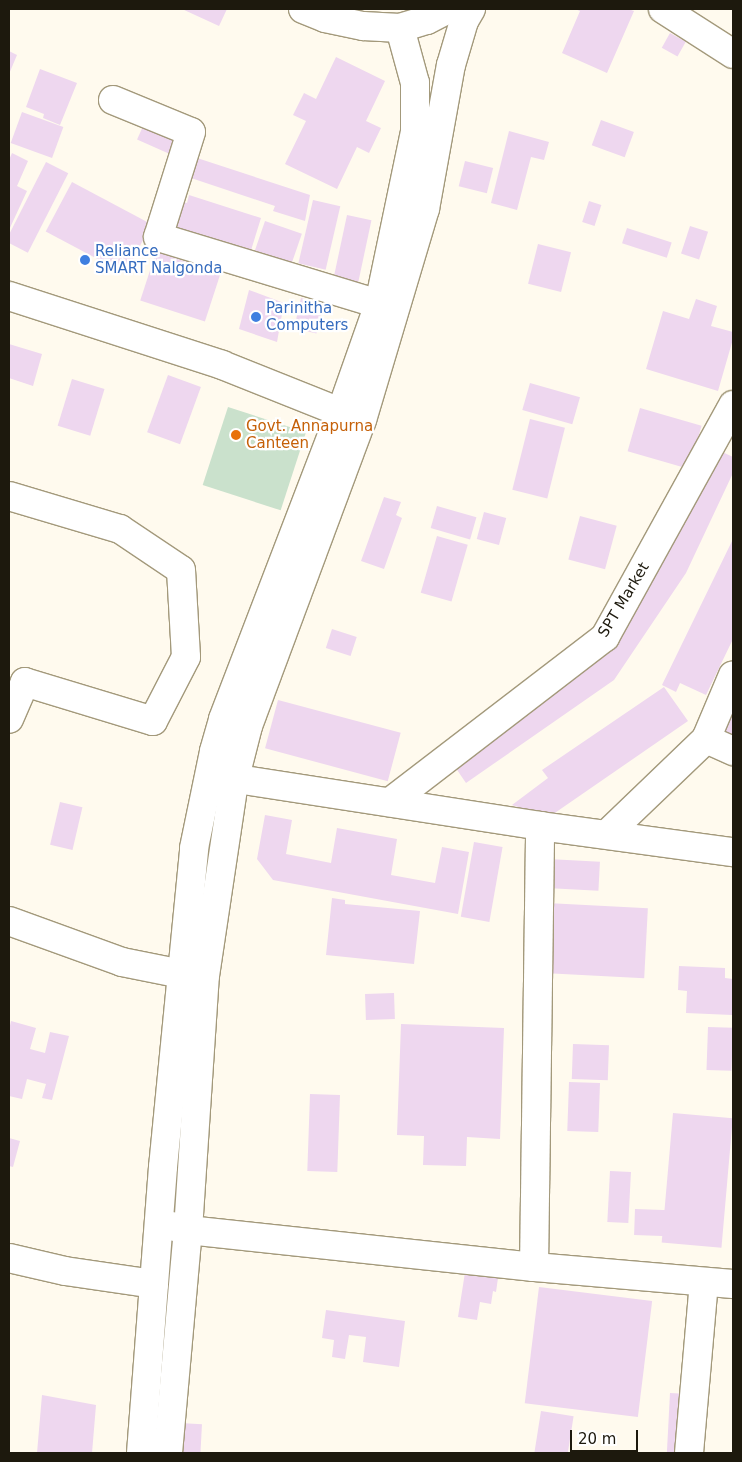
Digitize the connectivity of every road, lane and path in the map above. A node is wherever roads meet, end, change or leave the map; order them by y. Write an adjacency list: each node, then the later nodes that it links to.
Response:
1 (303, 9): 6 (main road)
2 (449, 9): 6 (main road)
3 (471, 9): 13 (main road)
4 (663, 9): 8 (main road)
5 (688, 9): 7 (main road)
6 (395, 18): 11 (main road)
7 (733, 46)
8 (733, 54)
9 (113, 100): 11 (main road)
10 (9, 296): 13 (main road)
11 (379, 304): 13 (main road)
12 (733, 405): 20 (main road, SPT Market)
13 (352, 416): 19 (main road)
14 (9, 496): 16 (main road)
15 (733, 675): 17 (main road)
16 (9, 718)
17 (706, 739): 18 (main road); 22 (main road)
18 (733, 750)
19 (222, 777): 20 (main road); 25 (main road); 27 (main road)
20 (390, 802): 21 (main road)
21 (540, 826): 22 (main road); 29 (main road)
22 (607, 834): 23 (main road)
23 (733, 852)
24 (9, 921): 25 (main road)
25 (182, 974): 26 (main road)
26 (159, 1224): 27 (main road); 31 (main road)
27 (188, 1230): 29 (main road); 34 (main road)
28 (9, 1258): 31 (main road)
29 (534, 1267): 30 (main road)
30 (704, 1283): 32 (main road); 35 (main road)
31 (154, 1284): 33 (main road)
32 (733, 1284)
33 (141, 1453)
34 (168, 1453)
35 (690, 1453)

